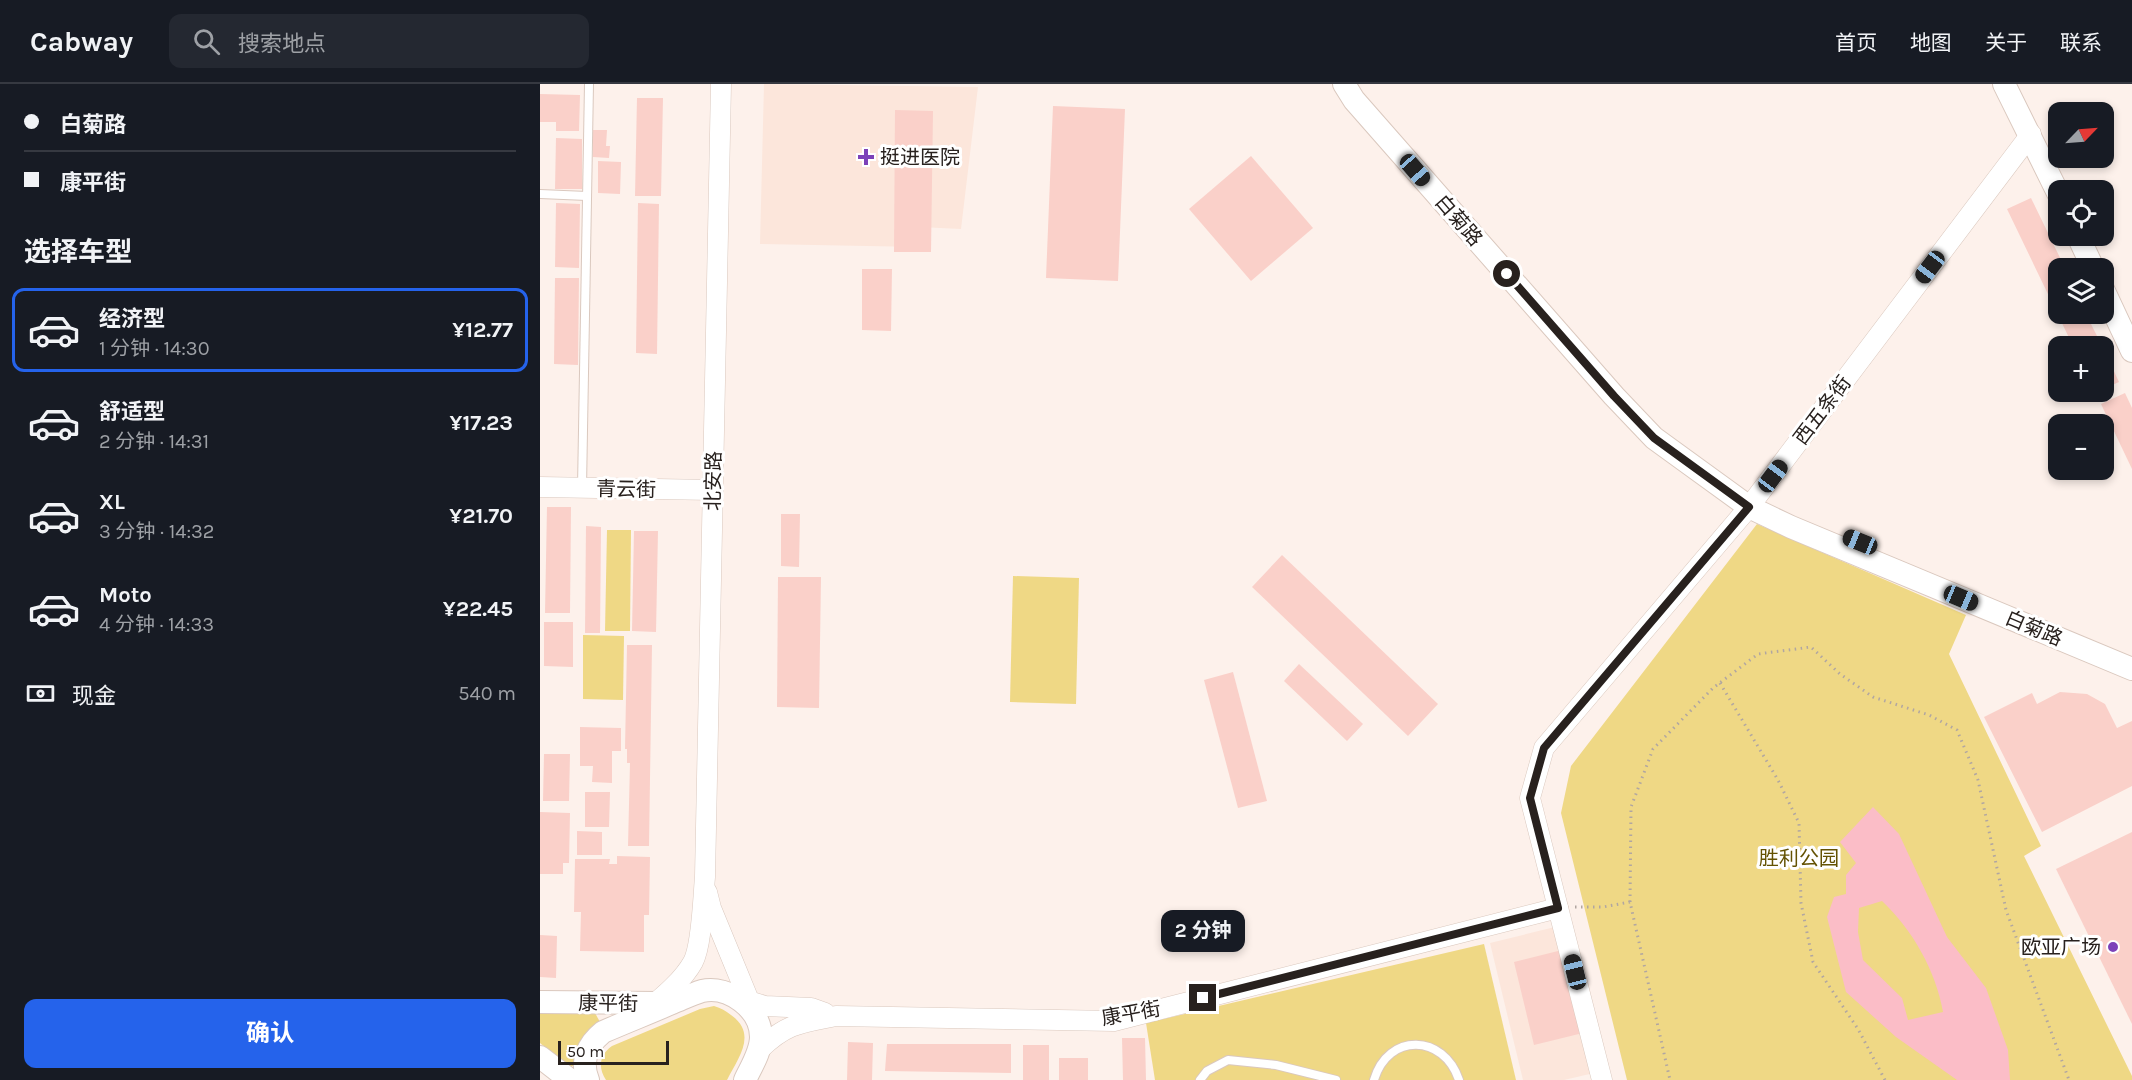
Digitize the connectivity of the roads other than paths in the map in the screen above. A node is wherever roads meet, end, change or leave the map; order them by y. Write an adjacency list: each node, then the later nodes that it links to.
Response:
1 (589, 84): 9 (lane)
2 (721, 84): 14 (street, 北安路)
3 (1344, 84): 15 (main road, 白菊路)
4 (1360, 84): 15 (main road, 白菊路)
5 (2004, 84): 6 (main road)
6 (2031, 134): 7 (main road); 15 (street, 西五条街)
7 (2052, 180)
8 (540, 194): 9 (lane)
9 (587, 196): 13 (lane)
10 (2114, 313): 11 (main road)
11 (2132, 351)
12 (540, 487): 13 (street, 青云街)
13 (582, 488): 14 (street, 青云街)
14 (713, 490): 18 (street, 北安路)
15 (1754, 501): 16 (main road, 白菊路); 17 (main road, 白菊路); 19 (street, 西五条街)
16 (2132, 653)
17 (2132, 669)
18 (705, 877): 20 (street); 21 (street)
19 (1558, 908): 26 (street, 康平街); 36 (street)
20 (727, 946): 23 (street); 25 (street)
21 (686, 972): 24 (street); 24 (street)
22 (540, 1002): 24 (main road, 康平街)
23 (746, 1005): 24 (main road); 25 (street); 27 (main road)
24 (649, 1007): 30 (main road)
25 (789, 1008): 26 (street)
26 (836, 1016): 27 (street)
27 (760, 1049): 31 (main road)
28 (540, 1057): 29 (main road)
29 (570, 1080)
30 (588, 1080)
31 (745, 1080)
32 (1200, 1080): 33 (lane)
33 (1336, 1080)
34 (1374, 1080): 35 (lane)
35 (1459, 1080)
36 (1602, 1080)

